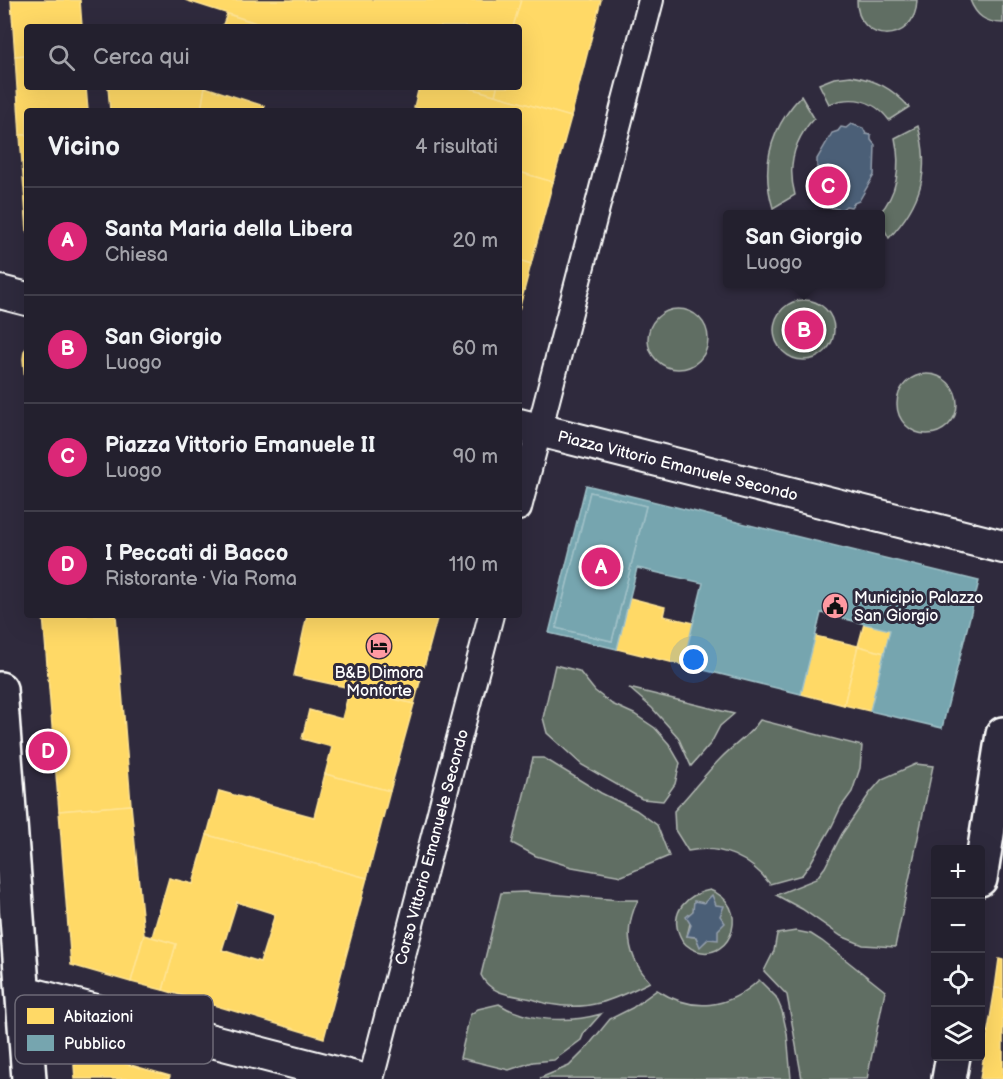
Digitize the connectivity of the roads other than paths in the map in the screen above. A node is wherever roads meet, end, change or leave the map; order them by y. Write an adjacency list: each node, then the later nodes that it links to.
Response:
1 (651, 0): 4 (street, Piazza Vittorio Emanuele Secondo)
2 (0, 292): 3 (street)
3 (24, 298)
4 (529, 428): 5 (street); 6 (street, Piazza Vittorio Emanuele Secondo)
5 (522, 484)
6 (1003, 547)
7 (490, 618): 20 (street, Corso Vittorio Emanuele Secondo)
8 (0, 689): 10 (street)
9 (1003, 734): 11 (street)
10 (4, 766): 12 (street)
11 (985, 853)
12 (23, 992): 13 (street); 14 (street)
13 (23, 995)
14 (35, 995)
15 (213, 1041): 19 (street)
16 (952, 1061): 21 (street)
17 (28, 1064): 18 (street)
18 (29, 1079)
19 (359, 1079)
20 (371, 1079)
21 (950, 1079)

